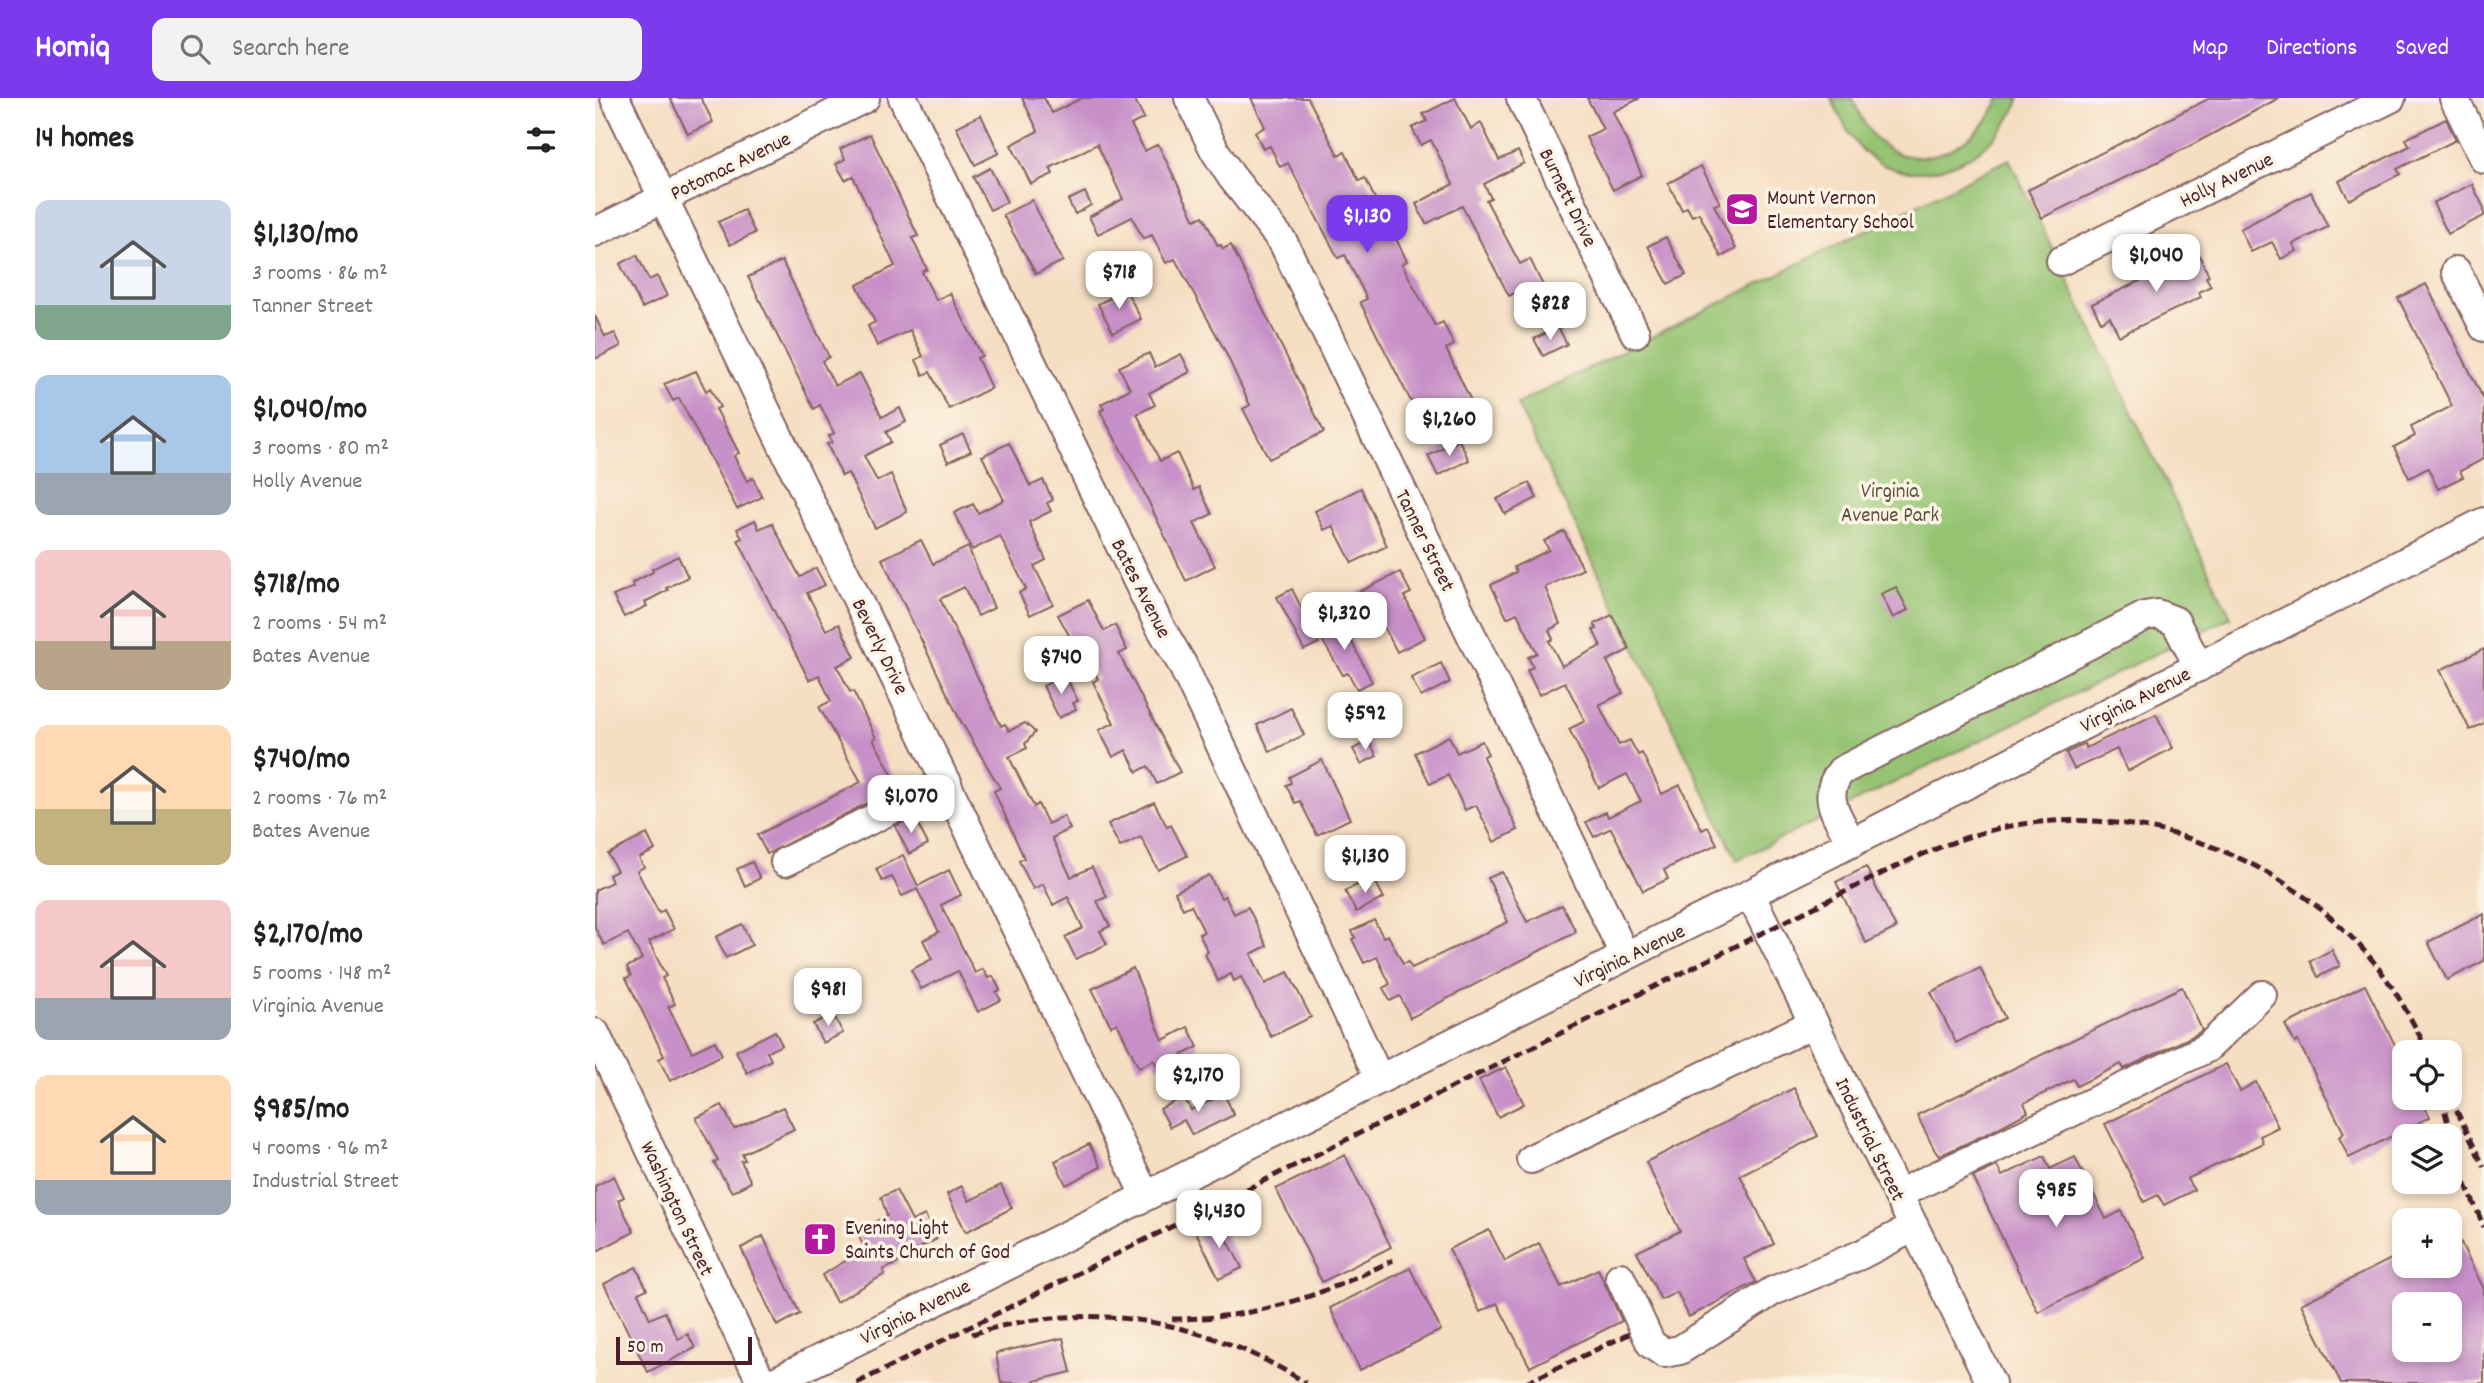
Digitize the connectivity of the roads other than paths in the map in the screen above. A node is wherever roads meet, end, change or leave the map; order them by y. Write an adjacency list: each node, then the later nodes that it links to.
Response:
1 (615, 98): 9 (street, Beverly Drive)
2 (865, 98): 9 (street, Potomac Avenue)
3 (903, 98): 25 (street, Bates Avenue)
4 (1189, 98): 21 (street, Tanner Street)
5 (1521, 98): 14 (street, Burnett Drive)
6 (2391, 98): 11 (street, Holly Avenue)
7 (2454, 98): 8 (street)
8 (2484, 159)
9 (663, 198): 10 (street, Potomac Avenue); 17 (street, Beverly Drive)
10 (595, 232)
11 (2061, 261)
12 (2456, 271): 13 (street)
13 (2484, 327)
14 (1635, 333)
15 (2484, 522): 16 (street, Virginia Avenue)
16 (2199, 667): 18 (street, Virginia Avenue); 18 (street)
17 (947, 782): 19 (street); 28 (street, Beverly Drive)
18 (1852, 843): 20 (street, Virginia Avenue)
19 (785, 862)
20 (1751, 894): 21 (street, Virginia Avenue); 23 (street, Industrial Street)
21 (1625, 956): 25 (street, Virginia Avenue)
22 (2262, 995): 27 (street)
23 (1814, 1023): 26 (street); 27 (street, Industrial Street)
24 (595, 1033): 31 (street, Washington Street)
25 (1379, 1078): 28 (street, Virginia Avenue)
26 (1531, 1159)
27 (1898, 1194): 29 (street, Industrial Street)
28 (1145, 1195): 32 (street, Virginia Avenue)
29 (1914, 1227): 30 (street); 33 (street, Industrial Street)
30 (1620, 1277)
31 (762, 1383)
32 (772, 1383)
33 (1991, 1383)

